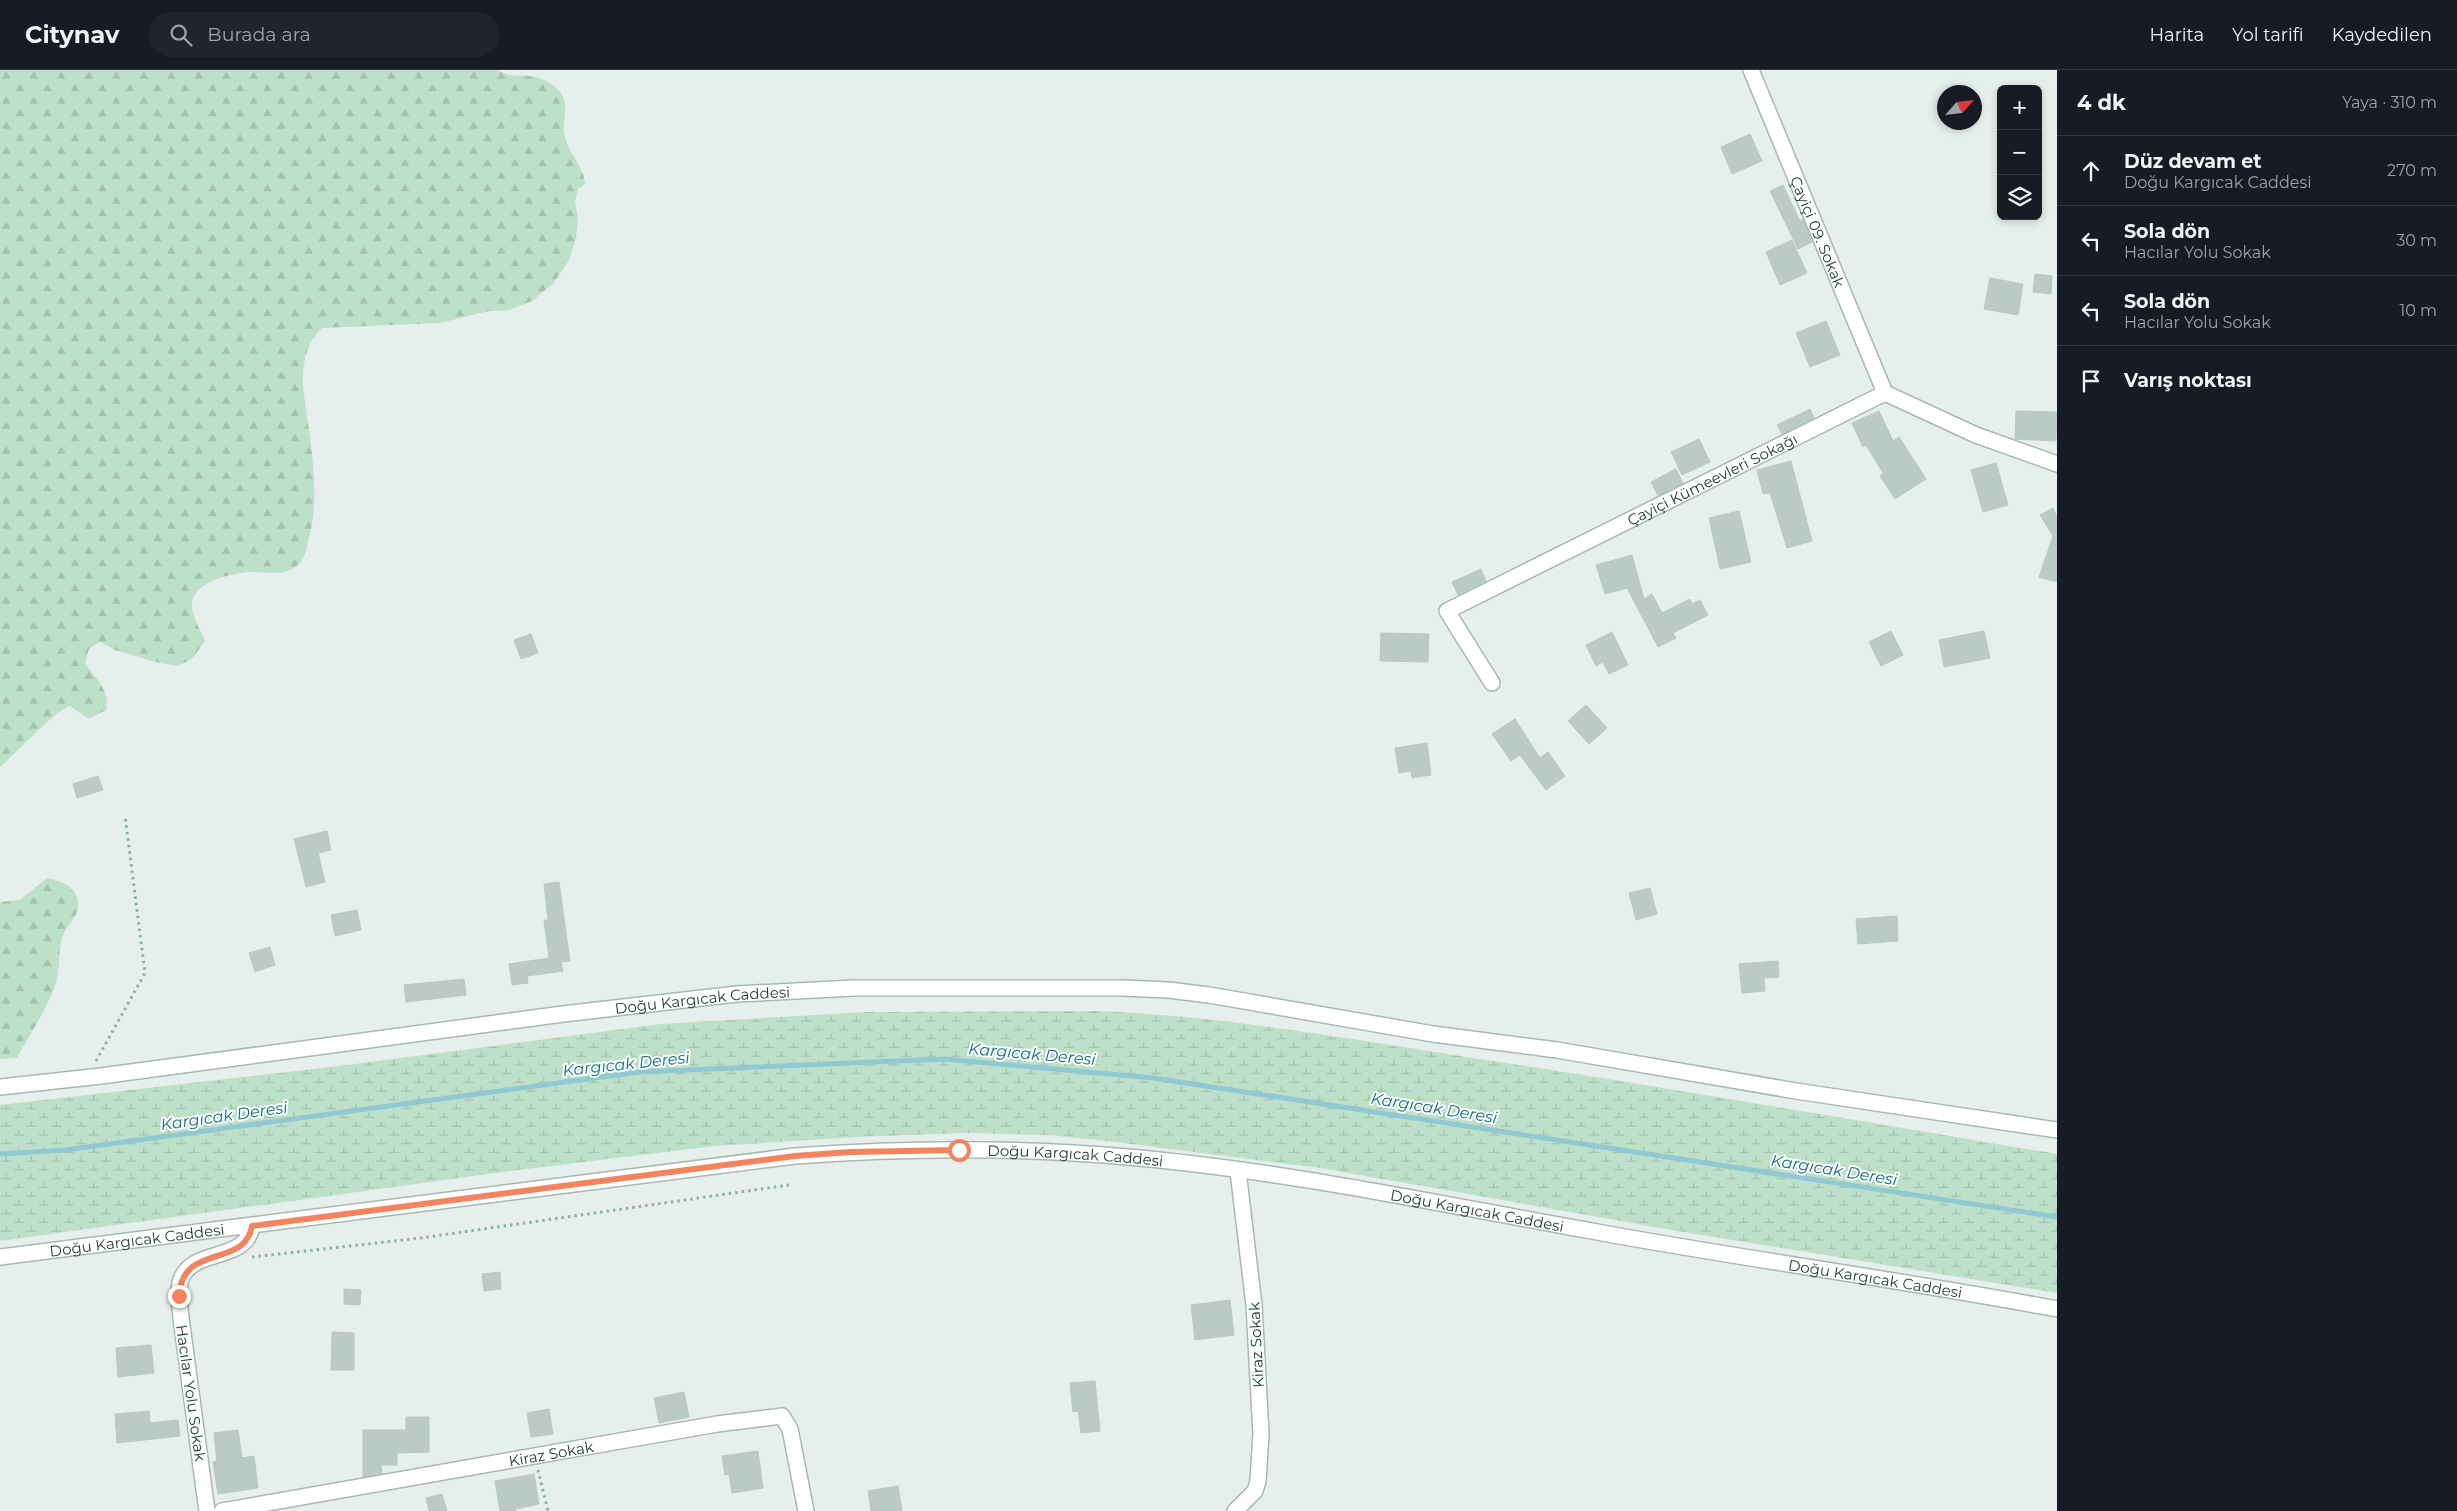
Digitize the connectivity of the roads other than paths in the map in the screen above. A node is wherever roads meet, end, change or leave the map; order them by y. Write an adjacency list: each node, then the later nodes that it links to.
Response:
1 (1751, 70): 2 (street, Çayiçi 09. Sokak)
2 (1885, 393): 3 (street); 4 (street, Çayiçi Kümeevleri Sokağı)
3 (2057, 464)
4 (1492, 682)
5 (0, 1087): 6 (street, Doğu Kargıcak Caddesi)
6 (2057, 1130)
7 (1238, 1171): 8 (street, Doğu Kargıcak Caddesi); 10 (street, Doğu Kargıcak Caddesi); 14 (street, Kiraz Sokak)
8 (252, 1226): 9 (street, Doğu Kargıcak Caddesi); 11 (street, Hacılar Yolu Sokak)
9 (0, 1257)
10 (2057, 1308)
11 (208, 1511)
12 (222, 1511): 13 (street, Kiraz Sokak)
13 (806, 1511)
14 (1235, 1511)

